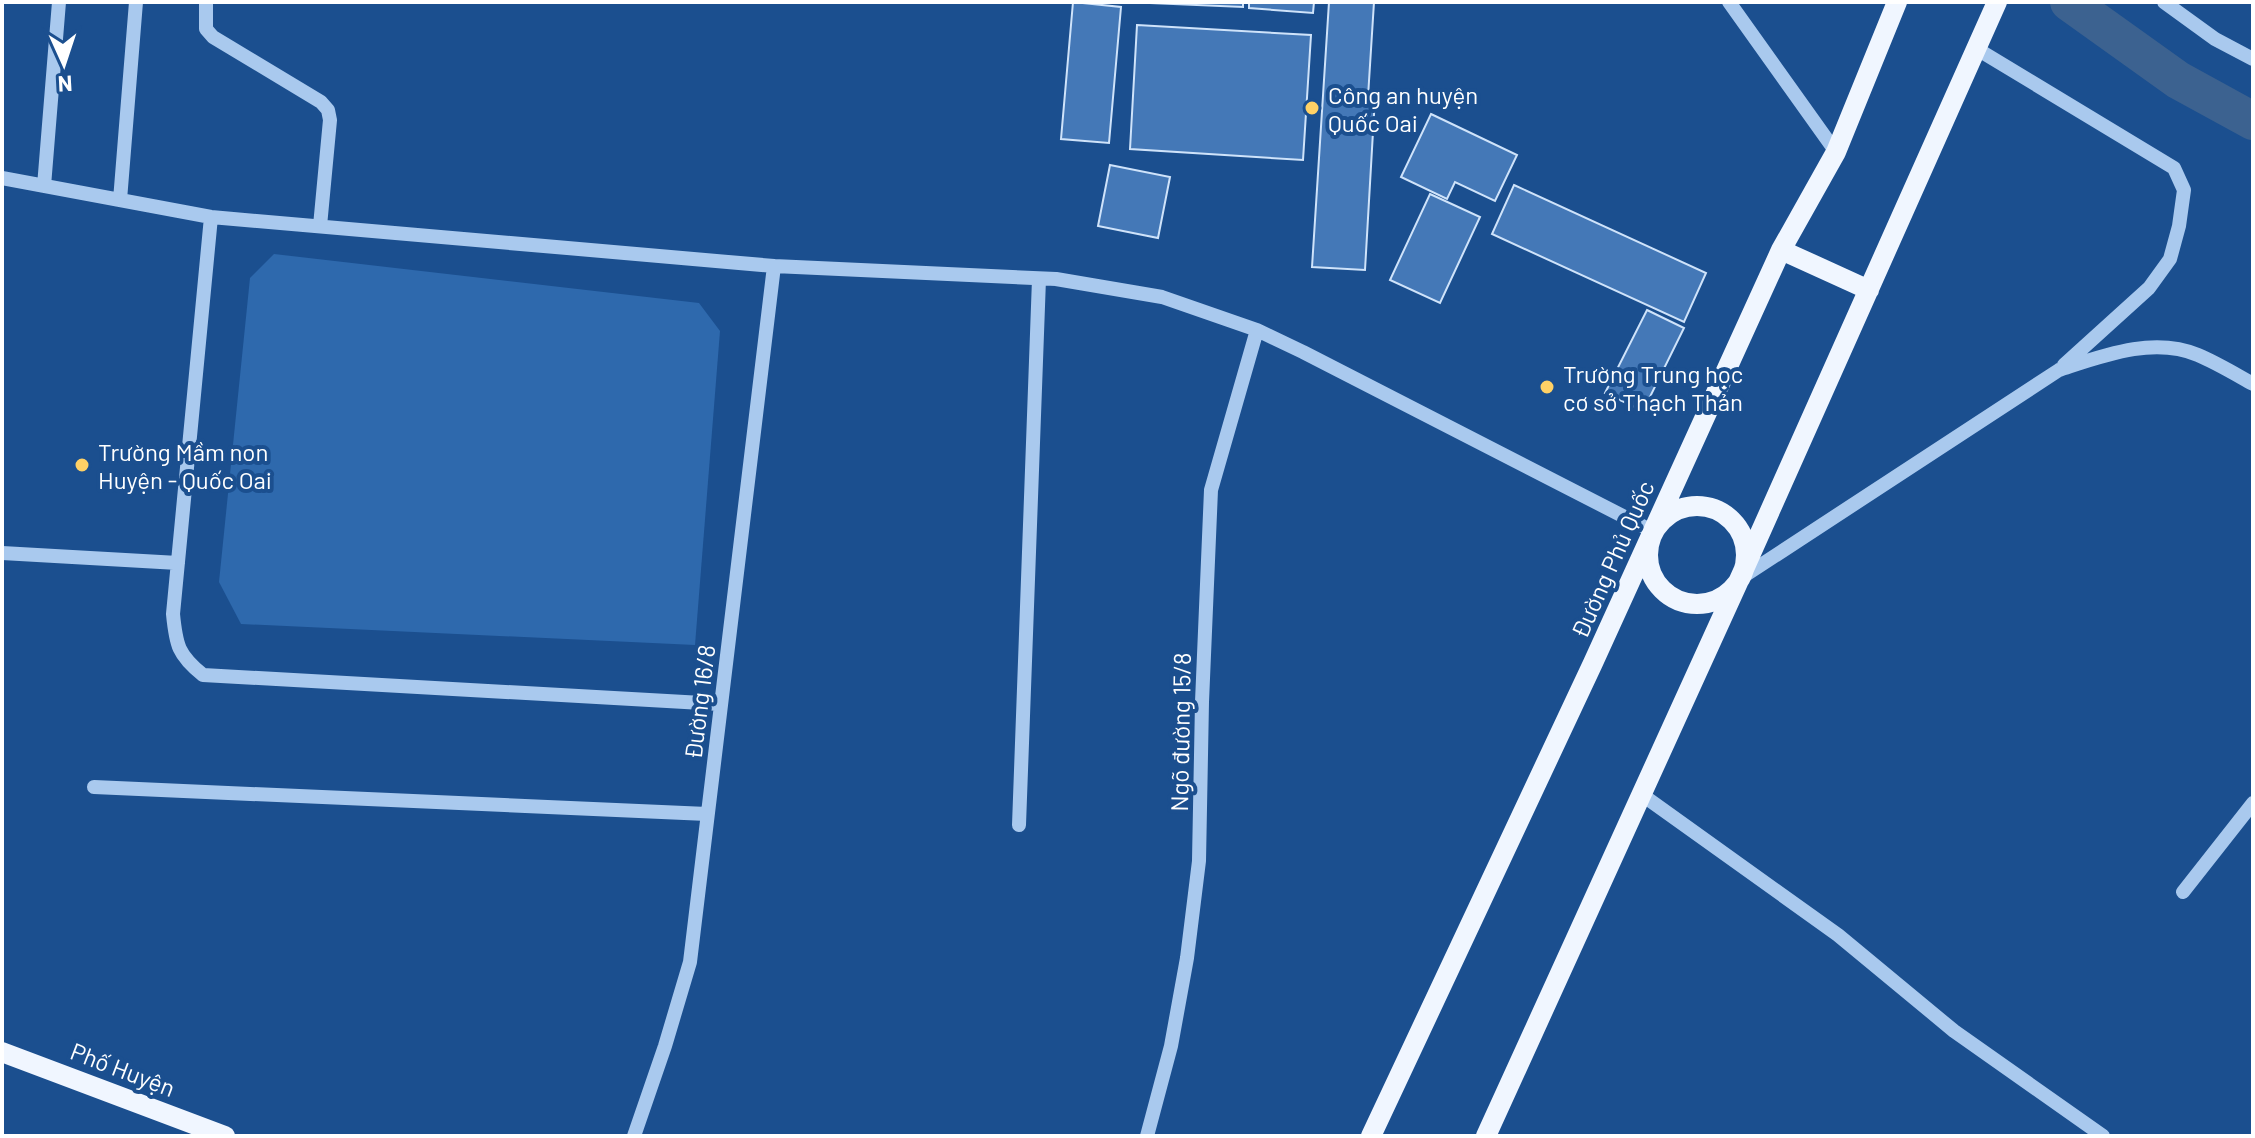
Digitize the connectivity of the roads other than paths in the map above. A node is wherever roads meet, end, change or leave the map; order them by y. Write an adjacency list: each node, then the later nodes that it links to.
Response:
1 (59, 2): 12 (street)
2 (136, 2): 13 (street)
3 (206, 2): 15 (street)
4 (1729, 2): 10 (street)
5 (1897, 2): 10 (main road, Đường Phủ Quốc)
6 (1997, 2): 8 (main road)
7 (2164, 2): 9 (street)
8 (1979, 43): 19 (main road); 21 (street)
9 (2253, 59)
10 (1836, 152): 16 (main road, Đường Phủ Quốc)
11 (2, 178): 12 (street)
12 (44, 186): 13 (street)
13 (120, 200): 14 (street)
14 (211, 217): 15 (street); 25 (street)
15 (320, 226): 17 (street)
16 (1781, 250): 19 (main road); 23 (main road, Đường Phủ Quốc)
17 (774, 266): 18 (street); 27 (street, Đường 16/8)
18 (1039, 279): 20 (street); 32 (street)
19 (1869, 290): 26 (main road)
20 (1257, 330): 23 (street); 37 (street, Ngõ đường 15/8)
21 (2059, 370): 22 (street); 26 (street)
22 (2253, 384)
23 (1652, 531): 26 (main road); 26 (main road); 38 (main road, Đường Phủ Quốc)
24 (2, 553): 25 (street)
25 (178, 563): 27 (street)
26 (1740, 578): 29 (main road)
27 (720, 704): 31 (street, Đường 16/8)
28 (94, 787): 31 (street)
29 (1641, 794): 39 (main road); 40 (street)
30 (2253, 803): 33 (street)
31 (707, 814): 36 (street, Đường 16/8)
32 (1019, 825)
33 (2183, 892)
34 (2, 1052): 35 (main road, Phố Huyện)
35 (225, 1136)
36 (634, 1136)
37 (1147, 1136)
38 (1371, 1136)
39 (1486, 1136)
40 (2103, 1136)

